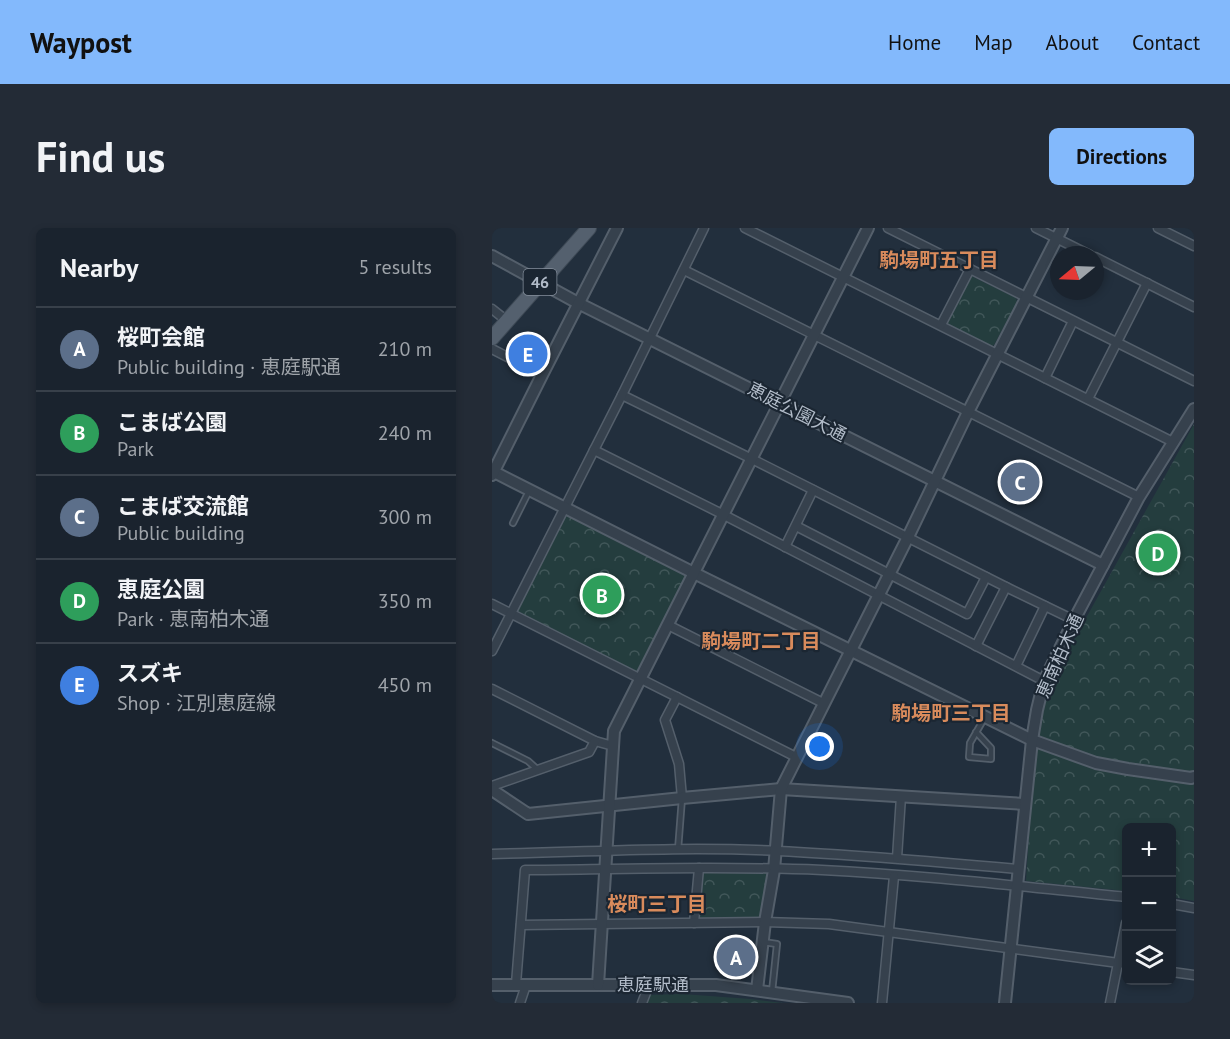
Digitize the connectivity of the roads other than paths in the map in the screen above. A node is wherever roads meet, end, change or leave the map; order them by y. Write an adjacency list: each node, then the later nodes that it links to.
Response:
1 (589, 228): 17 (main road, 46)
2 (617, 228): 20 (street)
3 (704, 228): 15 (street)
4 (745, 228): 16 (street)
5 (868, 228): 16 (street)
6 (888, 228): 14 (street)
7 (1036, 228): 9 (street)
8 (1158, 228): 11 (street)
9 (1059, 233): 10 (street); 19 (street)
10 (1077, 246)
11 (1194, 246)
12 (492, 256): 17 (street, 恵庭公園大通)
13 (1104, 262): 18 (street)
14 (970, 269): 19 (street); 25 (street)
15 (684, 270): 26 (street); 28 (street)
16 (843, 277): 25 (street); 26 (street)
17 (540, 282): 20 (street, 恵庭公園大通); 23 (main road, 46)
18 (1147, 283): 21 (street); 29 (street)
19 (1026, 298): 24 (street); 31 (street)
20 (578, 303): 28 (street, 恵庭公園大通); 32 (street)
21 (1194, 307)
22 (492, 309): 23 (street)
23 (507, 321): 27 (main road, 46)
24 (1073, 321): 29 (street); 33 (street)
25 (941, 326): 31 (street)
26 (814, 336): 37 (street); 39 (street)
27 (492, 338)
28 (650, 338): 35 (street); 37 (street, 恵庭公園大通)
29 (1117, 342): 34 (street); 36 (street)
30 (492, 348): 32 (street)
31 (998, 354): 33 (street); 39 (street)
32 (542, 375): 43 (street)
33 (1045, 378): 36 (street)
34 (1194, 381)
35 (622, 395): 41 (street); 42 (street)
36 (1088, 399): 40 (street)
37 (780, 403): 42 (street); 44 (street, 恵庭公園大通)
38 (1194, 409): 40 (street, 恵南柏木通)
39 (968, 412): 44 (street); 47 (street)
40 (1173, 442): 47 (street, 恵南柏木通)
41 (594, 450): 48 (street); 49 (street)
42 (752, 459): 46 (street); 49 (street)
43 (493, 474): 45 (street)
44 (934, 481): 52 (street); 54 (street, 恵庭公園大通)
45 (530, 490): 48 (street); 50 (lane)
46 (813, 490): 51 (street); 52 (street)
47 (1139, 497): 54 (street, 恵南柏木通)
48 (565, 508): 55 (street); 62 (street)
49 (724, 515): 53 (street); 55 (street)
50 (513, 523)
51 (796, 526): 53 (street); 56 (street)
52 (908, 537): 56 (street); 57 (street)
53 (785, 547): 59 (street)
54 (1103, 565): 63 (street, 恵南柏木通)
55 (694, 573): 64 (street); 67 (street)
56 (888, 574): 57 (street); 59 (street)
57 (986, 577): 58 (street)
58 (1006, 587): 61 (street); 65 (street)
59 (878, 596): 65 (street); 67 (street)
60 (492, 604): 62 (street)
61 (1045, 606): 63 (street); 68 (street)
62 (512, 614): 66 (street); 69 (street)
63 (1074, 620): 70 (street, 恵南柏木通)
64 (668, 625): 69 (street); 73 (street)
65 (976, 646): 68 (street)
66 (492, 651)
67 (850, 651): 73 (street); 74 (street)
68 (1016, 666): 70 (street)
69 (640, 678): 72 (street); 79 (street)
70 (1044, 681): 76 (street, 恵南柏木通)
71 (492, 689): 77 (street)
72 (677, 698): 80 (street); 86 (street)
73 (823, 703): 80 (street)
74 (985, 717): 75 (lane); 76 (street)
75 (976, 732): 75 (lane)
76 (1032, 740): 82 (street); 87 (street, 恵南柏木通)
77 (595, 741): 79 (street); 81 (street)
78 (492, 743): 81 (lane)
79 (613, 746): 88 (street)
80 (796, 757): 84 (street)
81 (538, 770): 83 (street)
82 (1194, 777)
83 (492, 788): 88 (street)
84 (781, 789): 85 (street); 86 (street); 91 (street)
85 (901, 796): 87 (street); 93 (street)
86 (682, 798): 88 (street); 89 (lane)
87 (1025, 804): 95 (street, 恵南柏木通)
88 (609, 806): 90 (street)
89 (678, 850): 90 (street); 91 (street)
90 (607, 851): 92 (street); 96 (street)
91 (777, 851): 93 (street); 97 (street)
92 (492, 854)
93 (897, 858): 95 (street)
94 (699, 868): 96 (street); 97 (street); 104 (street)
95 (1018, 869): 99 (street, 恵南柏木通)
96 (606, 870): 105 (street); 106 (street)
97 (774, 870): 98 (street); 103 (street)
98 (894, 876): 99 (street); 107 (street)
99 (1017, 886): 100 (street); 109 (street, 恵南柏木通)
100 (1122, 897)
101 (1176, 905): 102 (street)
102 (1194, 908)
103 (765, 922): 104 (street); 107 (street); 108 (street)
104 (694, 923): 105 (street)
105 (602, 924): 106 (street); 116 (street)
106 (521, 925): 115 (street)
107 (890, 933): 109 (street); 123 (street)
108 (762, 942): 118 (street); 119 (lane)
109 (1010, 949): 110 (street); 124 (street, 恵南柏木通)
110 (1122, 963)
111 (1122, 966): 125 (street)
112 (1176, 973): 113 (street)
113 (1194, 975)
114 (492, 985): 115 (street, 恵庭駅通)
115 (521, 985): 116 (street, 恵庭駅通); 120 (street)
116 (598, 985): 117 (street, 恵庭駅通)
117 (649, 985): 118 (street, 恵庭駅通); 121 (street)
118 (757, 990): 119 (street, 恵庭駅通)
119 (772, 992): 122 (street, 恵庭駅通)
120 (520, 1003)
121 (642, 1003)
122 (848, 1003)
123 (882, 1003)
124 (1005, 1003)
125 (1110, 1003)

